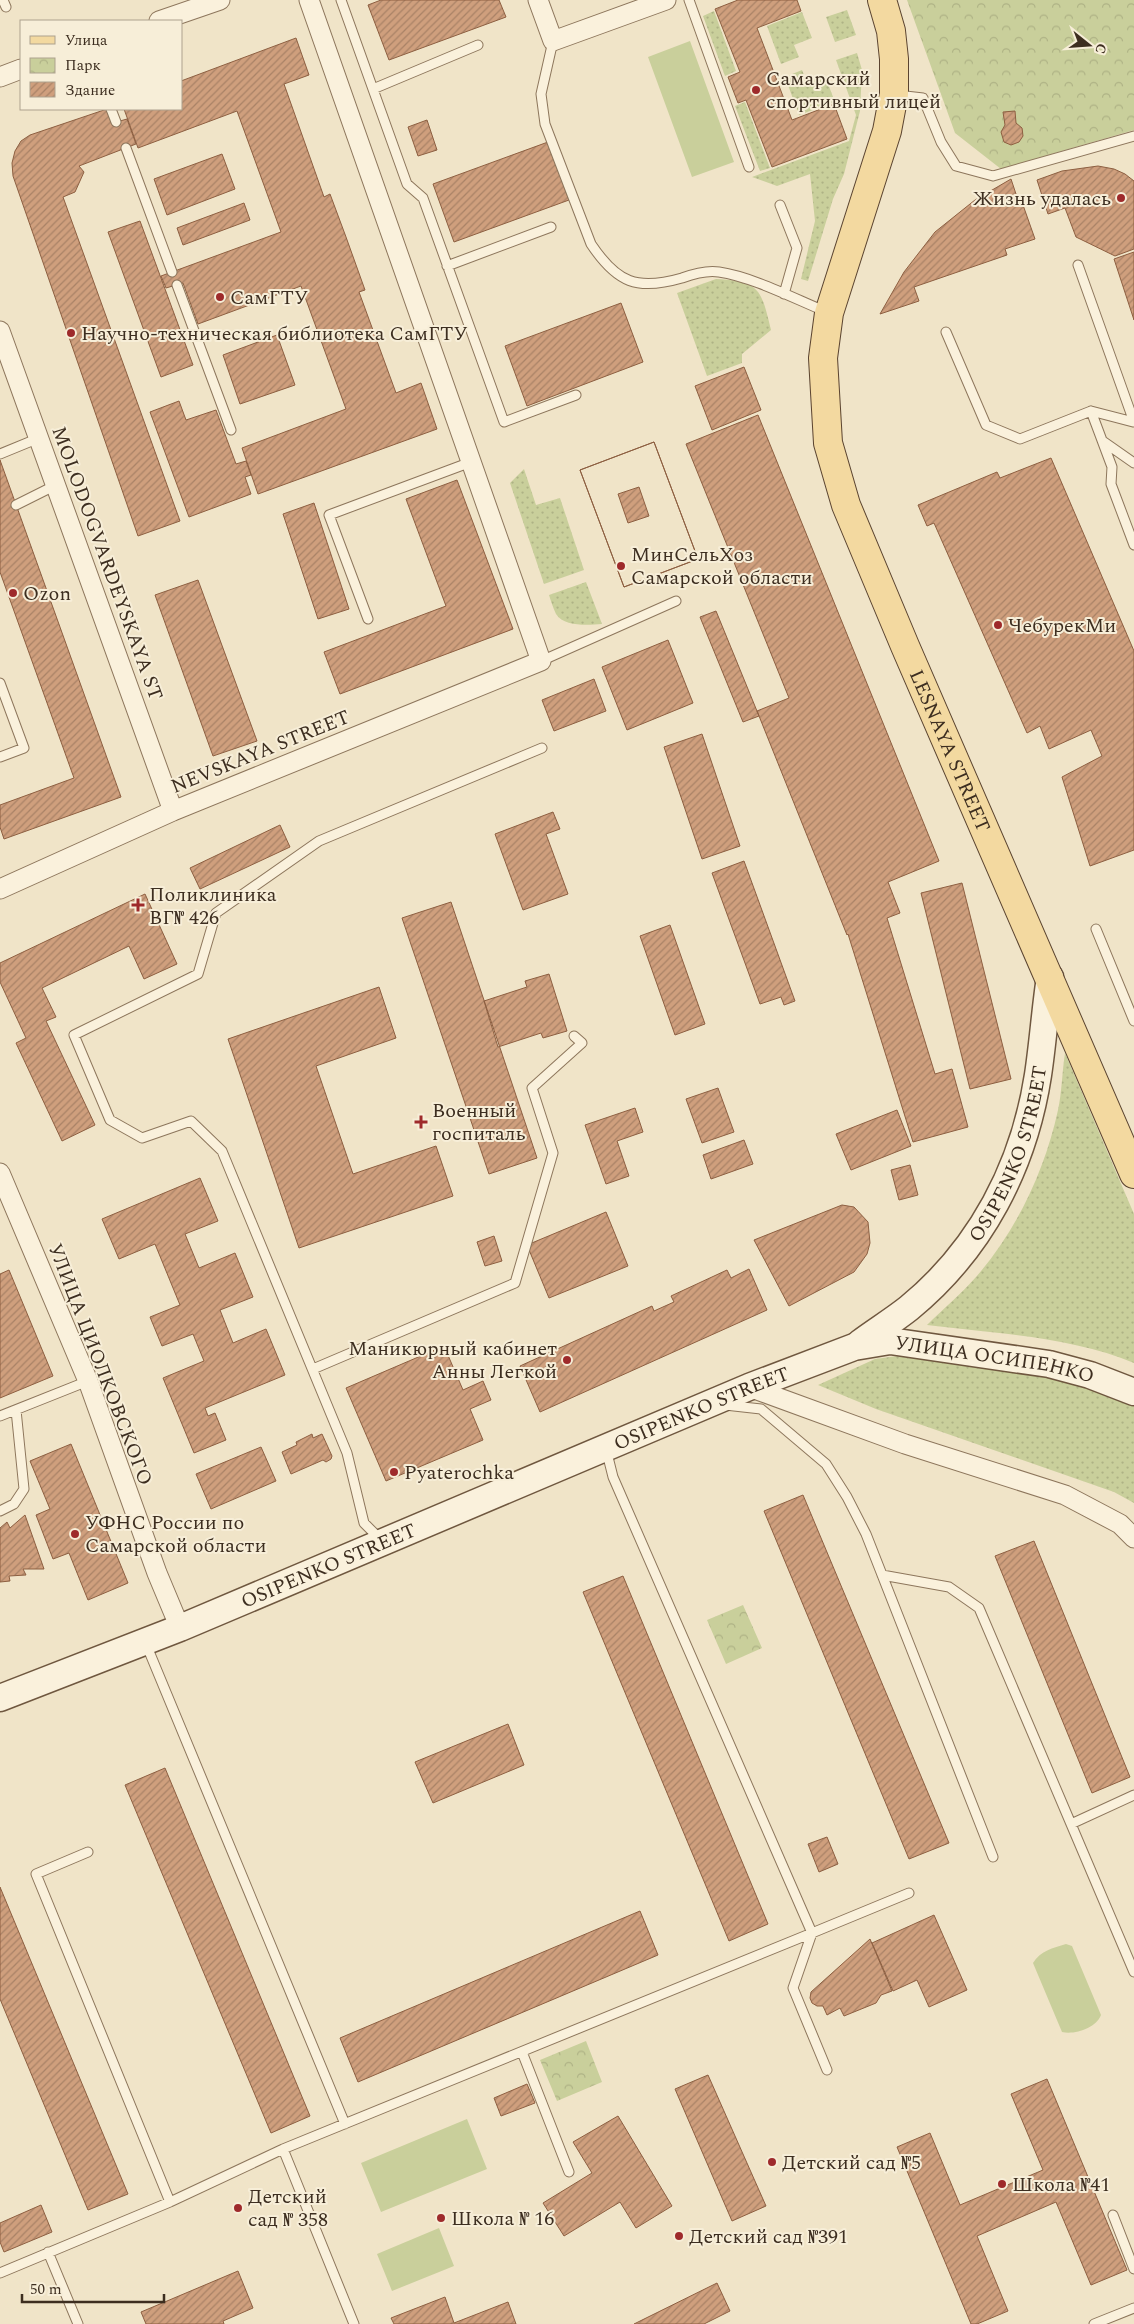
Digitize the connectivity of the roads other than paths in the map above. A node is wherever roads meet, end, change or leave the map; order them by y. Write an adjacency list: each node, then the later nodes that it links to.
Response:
1 (220, 0): 8 (street)
2 (309, 0): 37 (street)
3 (341, 0): 13 (lane)
4 (538, 0): 9 (street)
5 (666, 0): 9 (street)
6 (689, 0): 19 (lane)
7 (882, 0): 14 (main road, LESNAYA STREET)
8 (160, 20)
9 (553, 41): 26 (lane)
10 (478, 46): 13 (lane)
11 (20, 69): 12 (street)
12 (0, 77)
13 (373, 89): 23 (lane)
14 (894, 94): 17 (lane); 27 (main road, LESNAYA STREET)
15 (111, 110): 16 (lane)
16 (116, 122)
17 (1134, 136)
18 (126, 148): 24 (lane)
19 (749, 167)
20 (780, 205): 26 (lane)
21 (551, 227): 23 (lane)
22 (1078, 265): 32 (lane)
23 (447, 266): 30 (lane)
24 (172, 272)
25 (177, 285): 33 (lane)
26 (784, 294): 27 (lane)
27 (829, 313): 51 (main road, LESNAYA STREET)
28 (0, 330): 34 (street, MOLODOGVARDEYSKAYA ST)
29 (946, 332): 31 (lane)
30 (576, 395)
31 (1091, 411): 32 (lane); 35 (lane)
32 (1133, 422)
33 (231, 430)
34 (39, 438): 36 (lane); 39 (street, MOLODOGVARDEYSKAYA ST)
35 (1104, 442): 38 (lane); 41 (lane)
36 (0, 454)
37 (471, 462): 43 (lane); 44 (street)
38 (1134, 463)
39 (56, 485): 40 (lane); 48 (street, MOLODOGVARDEYSKAYA ST)
40 (16, 505)
41 (1134, 545)
42 (676, 601): 44 (lane)
43 (368, 620)
44 (541, 661): 48 (street, NEVSKAYA STREET)
45 (0, 683): 47 (lane)
46 (542, 748): 57 (lane)
47 (0, 757)
48 (173, 811): 49 (street, NEVSKAYA STREET)
49 (0, 889)
50 (1096, 929): 52 (lane)
51 (1050, 977): 55 (main road, LESNAYA STREET); 56 (main road, OSIPENKO STREET)
52 (1134, 1021)
53 (574, 1036): 57 (lane)
54 (0, 1173): 58 (street, УЛИЦА ЦИОЛКОВСКОГО)
55 (1134, 1174)
56 (854, 1347): 59 (main road, OSIPENKO STREET); 60 (main road, УЛИЦА ОСИПЕНКО)
57 (313, 1369): 67 (lane)
58 (88, 1381): 62 (lane); 69 (street, УЛИЦА ЦИОЛКОВСКОГО)
59 (749, 1387): 61 (main road, OSIPENKO STREET); 66 (street)
60 (1134, 1392)
61 (710, 1403): 64 (main road, OSIPENKO STREET); 68 (lane)
62 (16, 1410): 63 (lane); 65 (lane)
63 (0, 1416)
64 (605, 1448): 67 (main road, OSIPENKO STREET); 77 (lane)
65 (0, 1511)
66 (1134, 1538)
67 (383, 1542): 69 (main road, OSIPENKO STREET)
68 (882, 1575): 73 (lane); 75 (lane)
69 (180, 1628): 70 (main road, OSIPENKO STREET)
70 (145, 1642): 71 (main road); 81 (lane)
71 (0, 1698)
72 (1134, 1795): 73 (lane)
73 (1071, 1824): 78 (lane)
74 (88, 1852): 84 (lane)
75 (993, 1857)
76 (909, 1893): 77 (lane)
77 (812, 1933): 79 (lane); 80 (lane)
78 (1134, 1972)
79 (522, 2052): 81 (lane); 83 (lane)
80 (827, 2070)
81 (345, 2124): 82 (lane)
82 (283, 2149): 84 (lane); 91 (lane)
83 (569, 2172)
84 (170, 2202): 86 (lane)
85 (1113, 2216): 87 (lane)
86 (48, 2252): 88 (lane); 90 (lane)
87 (1134, 2269)
88 (0, 2273)
89 (1134, 2308): 92 (lane)
90 (78, 2324)
91 (354, 2324)
92 (1094, 2324)

